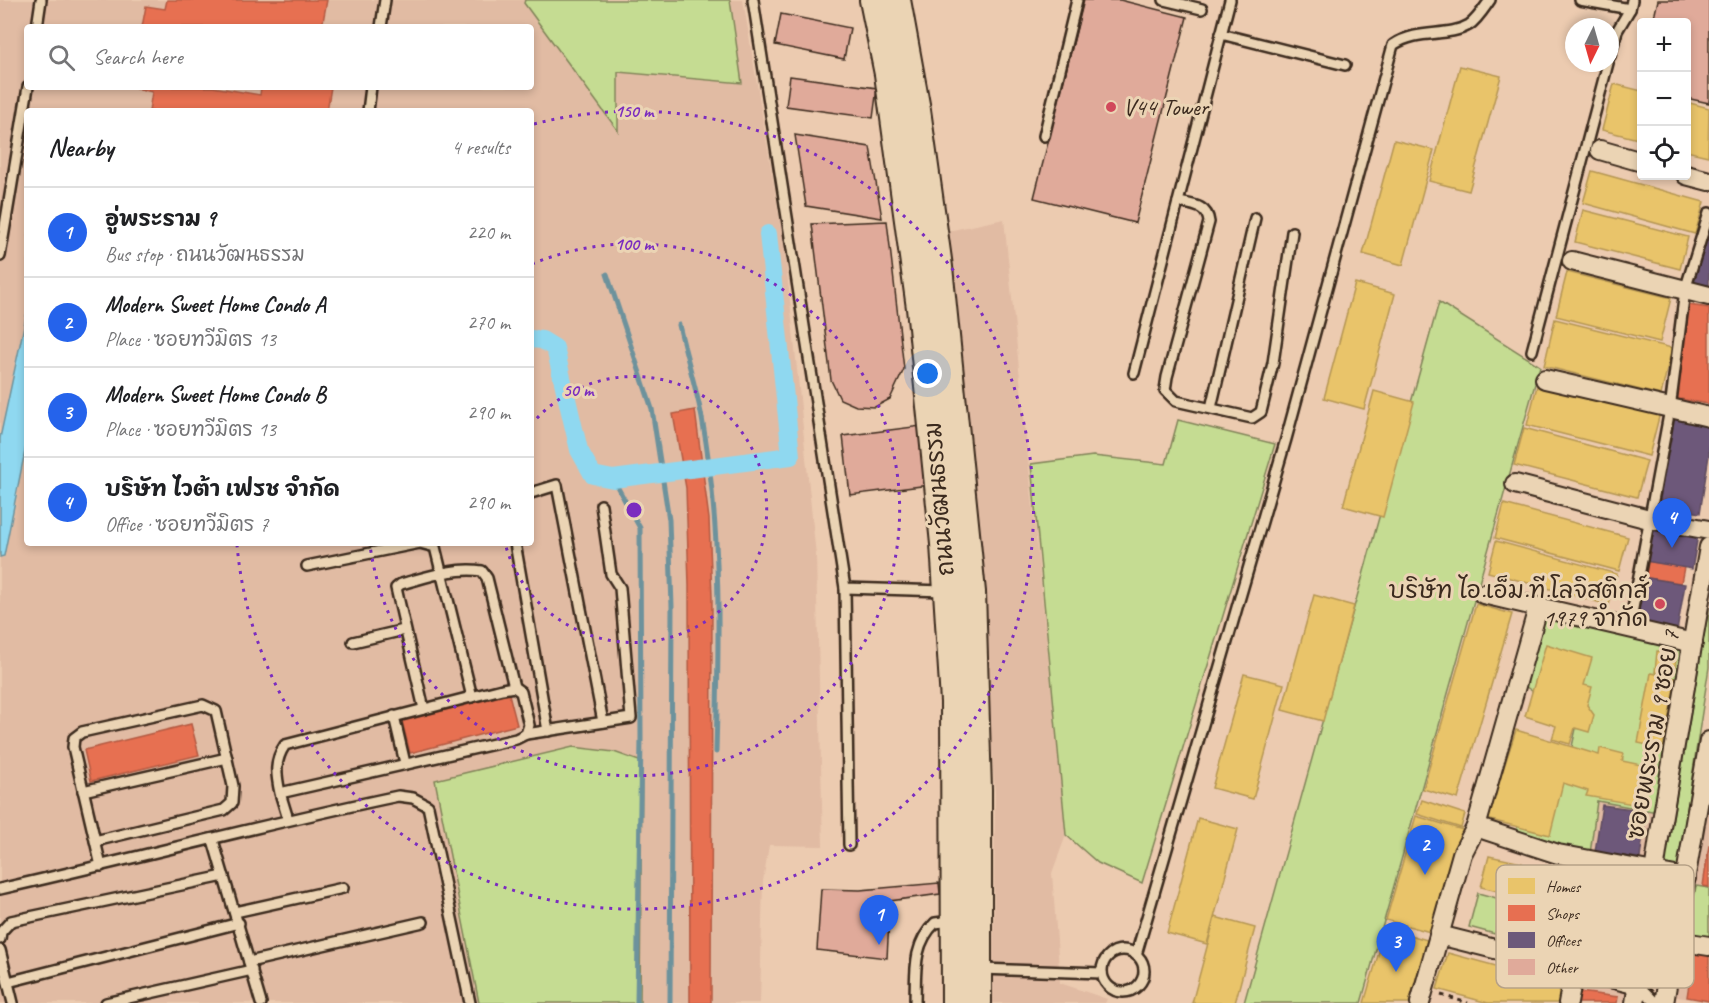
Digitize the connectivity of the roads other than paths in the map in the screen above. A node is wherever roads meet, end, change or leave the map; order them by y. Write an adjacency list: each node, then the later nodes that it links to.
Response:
1 (41, 0): 13 (lane)
2 (385, 0): 14 (lane)
3 (753, 0): 57 (lane)
4 (873, 0): 58 (street, ถนนวัฒนธรรม)
5 (897, 0): 59 (street, ถนนวัฒนธรรม)
6 (1077, 0): 24 (lane)
7 (1164, 0): 12 (lane)
8 (1230, 0): 16 (lane)
9 (1490, 0): 101 (lane)
10 (1580, 0): 11 (lane)
11 (1631, 5): 15 (lane)
12 (1202, 9)
13 (37, 24)
14 (381, 24)
15 (1619, 27)
16 (1221, 34): 17 (lane); 31 (lane)
17 (1345, 65)
18 (1606, 72): 40 (lane)
19 (28, 90): 21 (lane)
20 (371, 90): 22 (lane)
21 (25, 108)
22 (368, 108)
23 (24, 113): 27 (lane)
24 (1044, 136)
25 (1600, 150): 26 (street)
26 (1637, 161)
27 (15, 171): 28 (lane); 32 (lane)
28 (24, 172)
29 (1691, 176): 30 (street)
30 (1709, 181)
31 (1178, 202): 41 (lane); 43 (lane)
32 (4, 207): 36 (lane)
33 (1709, 213): 38 (lane)
34 (1255, 218): 43 (lane)
35 (1292, 232): 43 (lane)
36 (0, 256)
37 (1572, 261): 38 (street)
38 (1685, 290): 39 (street); 44 (lane)
39 (1709, 296)
40 (1532, 351)
41 (1134, 373)
42 (1545, 379): 44 (street)
43 (1211, 408)
44 (1670, 410): 45 (street); 49 (lane)
45 (1709, 417)
46 (1515, 484): 49 (street)
47 (534, 492): 70 (lane)
48 (601, 505): 70 (lane)
49 (1649, 519): 50 (street); 63 (lane)
50 (1709, 530)
51 (418, 546): 55 (lane)
52 (433, 546): 56 (lane)
53 (516, 546): 71 (lane)
54 (1709, 547): 65 (street, ซอยพระราม 9 ซอย 7)
55 (307, 566)
56 (442, 573): 62 (lane); 66 (lane); 67 (lane)
57 (845, 588): 58 (lane); 83 (lane)
58 (947, 591): 59 (street); 92 (street, ถนนวัฒนธรรม)
59 (972, 592): 92 (street, ถนนวัฒนธรรม)
60 (1483, 594): 61 (street)
61 (1538, 608): 63 (street); 80 (street)
62 (404, 630): 64 (lane); 68 (lane)
63 (1629, 630): 65 (street)
64 (352, 642)
65 (1693, 643): 85 (street, ซอยพระราม 9 ซอย 7)
66 (514, 687): 67 (lane); 72 (lane)
67 (471, 697): 68 (lane)
68 (424, 709): 69 (lane)
69 (394, 716): 75 (lane); 77 (lane)
70 (603, 722): 71 (lane)
71 (548, 731): 72 (lane)
72 (526, 734): 75 (lane)
73 (1709, 741): 79 (street)
74 (226, 758): 76 (lane); 76 (lane); 82 (lane)
75 (405, 763): 77 (lane)
76 (83, 791): 82 (lane)
77 (280, 793): 78 (lane)
78 (288, 819): 81 (lane); 114 (lane)
79 (1702, 825): 86 (street)
80 (1476, 827): 84 (street); 95 (street)
81 (213, 840): 87 (lane); 88 (lane)
82 (95, 841): 87 (lane)
83 (849, 845)
84 (1614, 865)
85 (1655, 865)
86 (1690, 865)
87 (100, 866): 90 (lane)
88 (224, 876): 91 (lane); 96 (lane)
89 (344, 888): 91 (lane)
90 (0, 889)
91 (235, 912): 94 (lane)
92 (967, 920): 103 (street, ถนนวัฒนธรรม); 115 (lane); 116 (street, ถนนวัฒนธรรม)
93 (423, 922): 102 (lane)
94 (239, 923): 102 (lane); 105 (lane)
95 (1439, 935): 100 (street); 110 (street)
96 (0, 939)
97 (1694, 944): 98 (street)
98 (1709, 946)
99 (0, 950): 105 (lane)
100 (1496, 950)
101 (1136, 955): 104 (lane); 104 (lane)
102 (250, 966): 112 (lane); 113 (lane)
103 (980, 969): 104 (lane); 117 (street, ถนนวัฒนธรรม)
104 (1102, 973)
105 (8, 982): 111 (lane)
106 (1571, 988): 118 (street)
107 (1621, 988): 109 (street)
108 (1667, 988): 120 (street)
109 (1637, 994): 119 (lane)
110 (1422, 997)
111 (13, 1003)
112 (106, 1003)
113 (261, 1003)
114 (470, 1003)
115 (915, 1003)
116 (955, 1003)
117 (978, 1003)
118 (1568, 1003)
119 (1656, 1003)
120 (1664, 1003)

